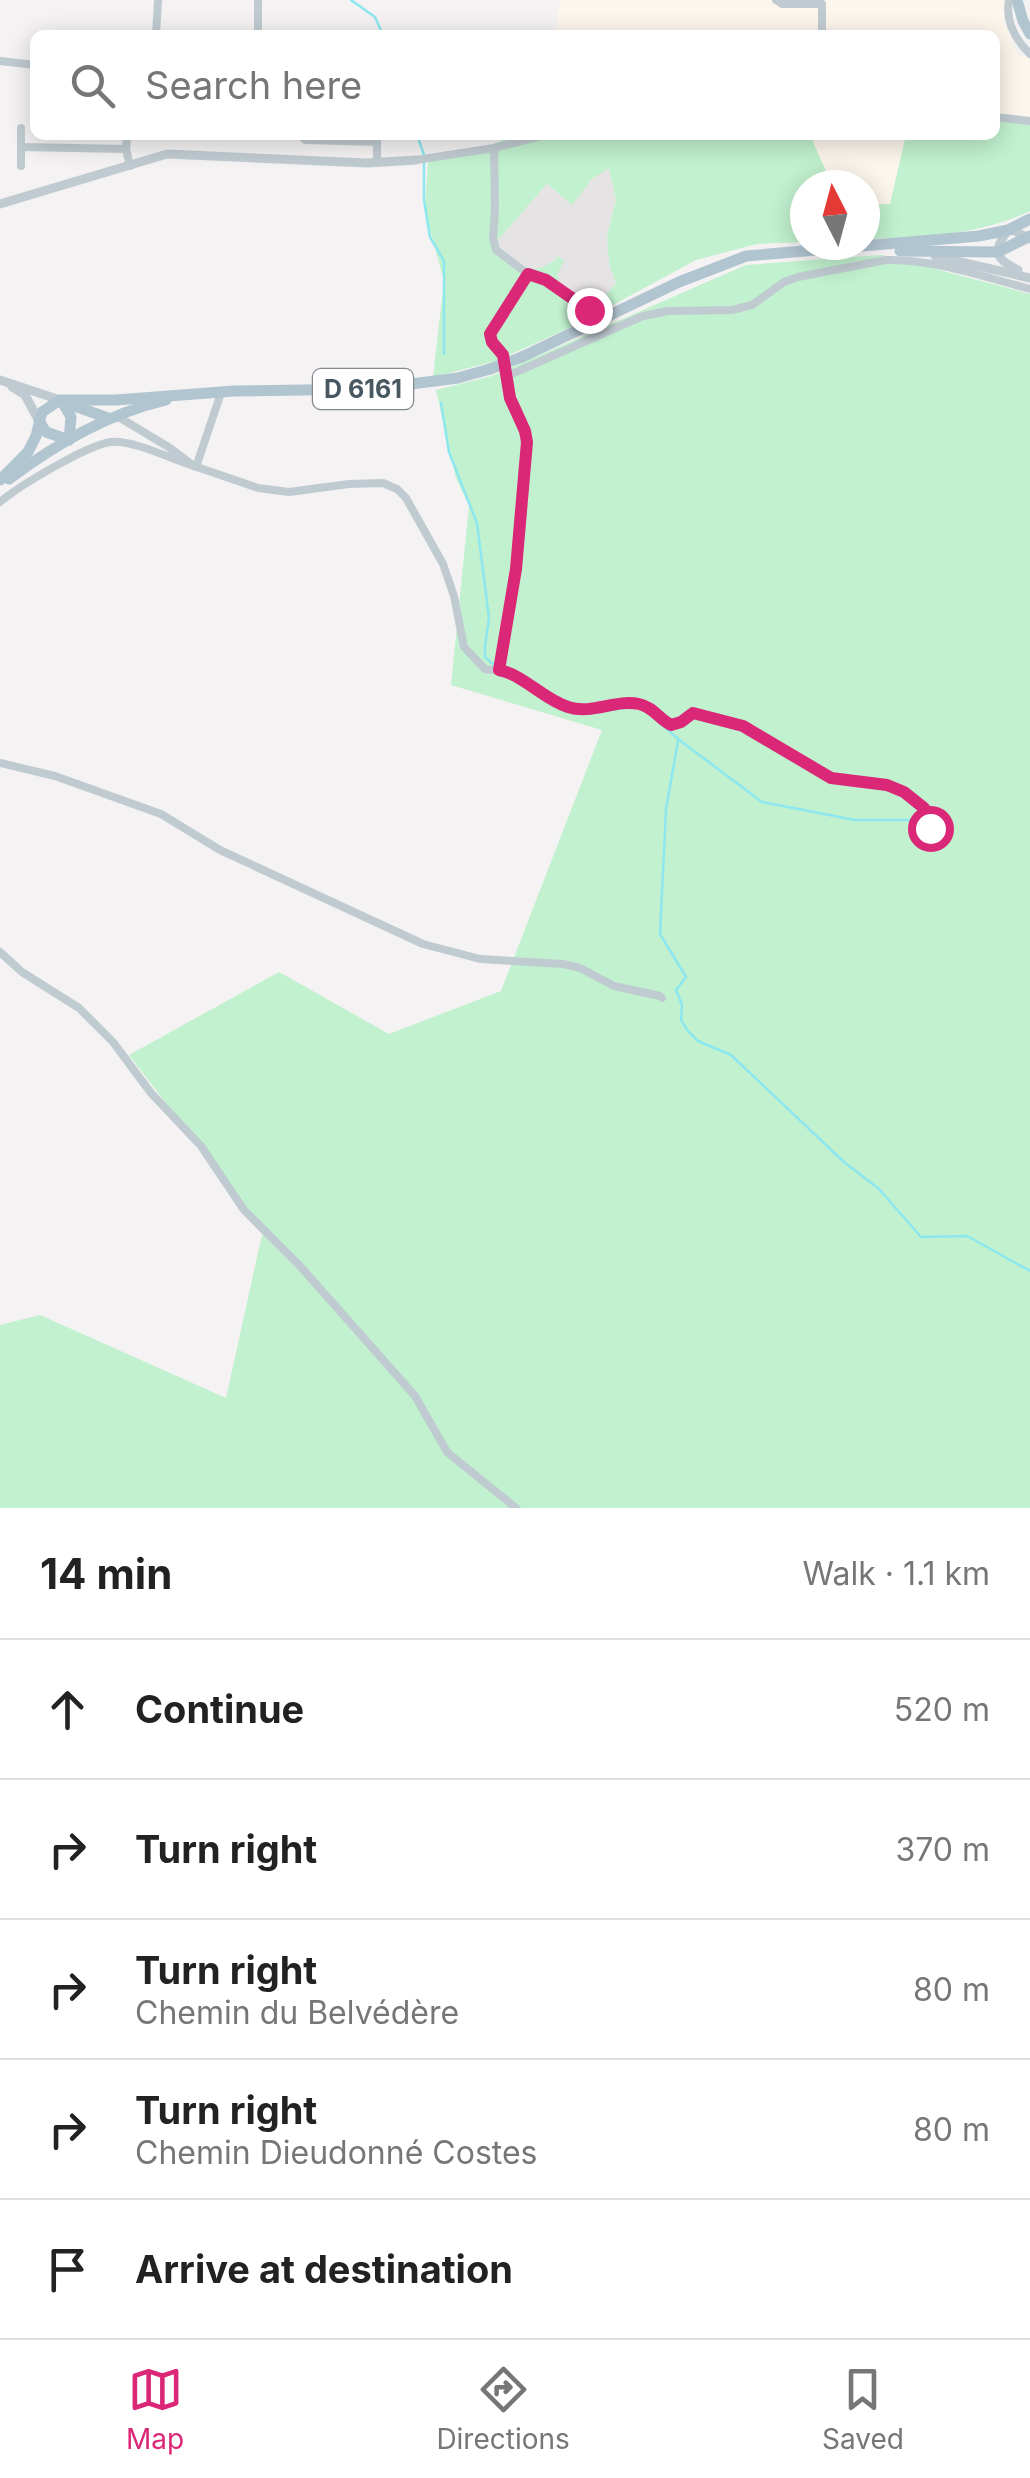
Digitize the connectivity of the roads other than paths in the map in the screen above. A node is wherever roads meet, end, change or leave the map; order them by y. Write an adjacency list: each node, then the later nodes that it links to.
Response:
1 (158, 0): 7 (street)
2 (258, 0): 8 (street)
3 (776, 0): 9 (street)
4 (1009, 0): 11 (street)
5 (1019, 0): 6 (main road); 10 (main road)
6 (1030, 25)
7 (156, 30)
8 (258, 30)
9 (822, 30)
10 (1030, 34)
11 (1030, 54)
12 (0, 61): 13 (street)
13 (30, 64)
14 (1000, 118): 15 (street)
15 (1030, 121)
16 (21, 128): 21 (street)
17 (57, 140): 22 (street)
18 (127, 140): 24 (street)
19 (377, 140): 26 (street)
20 (525, 140): 23 (street)
21 (21, 147): 22 (street); 27 (street)
22 (57, 147): 24 (street)
23 (494, 148): 25 (street); 38 (street)
24 (126, 149): 28 (street)
25 (416, 160): 26 (street)
26 (377, 162): 28 (street)
27 (21, 166)
28 (130, 166): 29 (street)
29 (0, 204)
30 (1030, 219): 31 (main road, D 6161)
31 (1008, 230): 32 (street); 33 (main road, D 6161); 37 (street)
32 (1029, 238): 37 (main road, D 6161)
33 (880, 245)
34 (880, 250): 35 (main road, D 6161)
35 (893, 250): 37 (main road, D 6161); 39 (street)
36 (790, 252): 42 (main road, D 6161)
37 (998, 252): 39 (street)
38 (528, 274): 41 (street); 43 (street)
39 (1030, 276)
40 (1030, 289): 42 (street)
41 (589, 310)
42 (588, 332): 43 (street); 45 (main road, D 6161, bridge)
43 (507, 376): 54 (street)
44 (1, 380): 47 (street); 49 (street)
45 (234, 391): 46 (main road, D 6161); 47 (main road)
46 (220, 393): 48 (main road, D 6161); 51 (street)
47 (60, 400): 48 (main road); 49 (main road); 50 (main road)
48 (112, 416): 50 (main road, D 6161); 51 (street)
49 (39, 421): 50 (main road); 52 (main road)
50 (69, 440): 52 (main road, D 6161)
51 (195, 467): 53 (street); 54 (street)
52 (0, 483)
53 (0, 502)
54 (499, 670): 56 (street)
55 (0, 764): 58 (street)
56 (930, 828)
57 (0, 952): 59 (street)
58 (662, 998)
59 (516, 1508)

